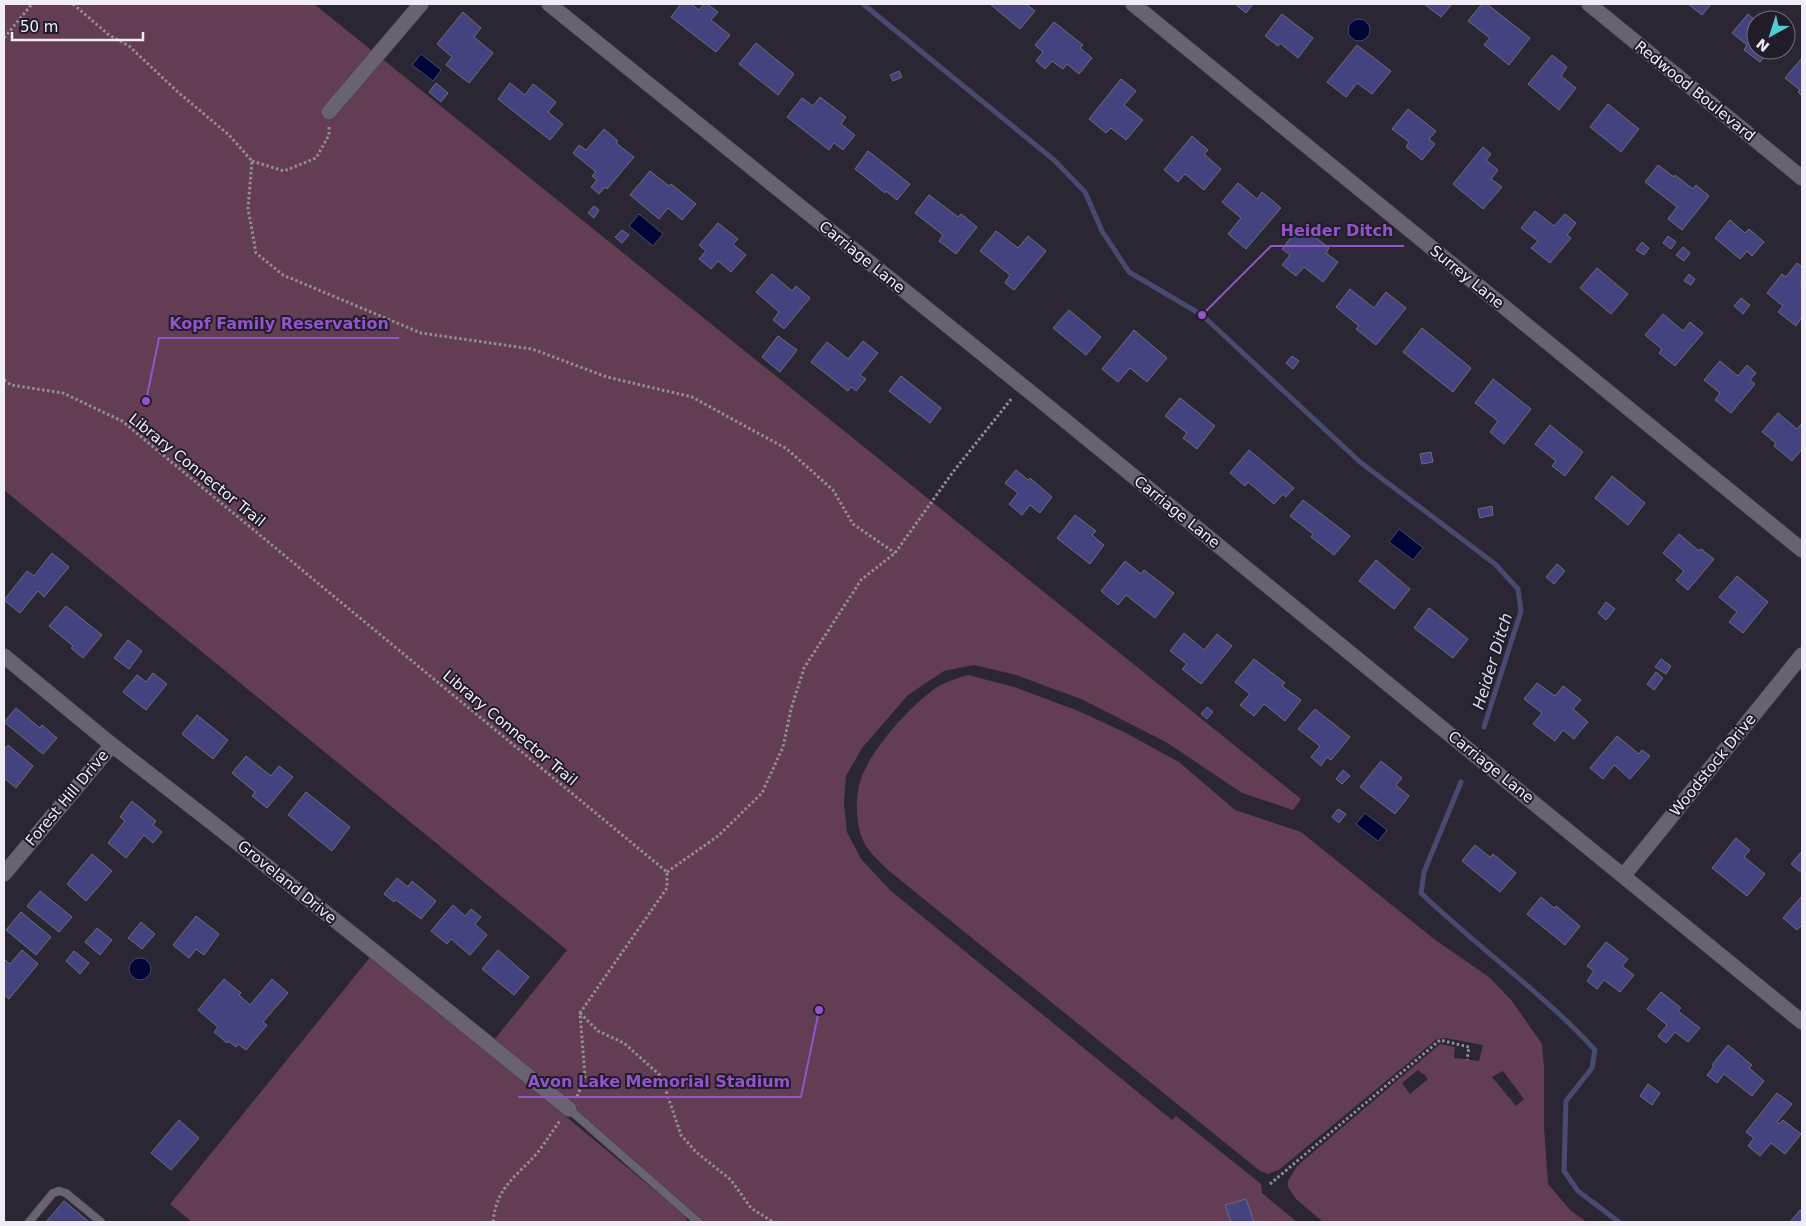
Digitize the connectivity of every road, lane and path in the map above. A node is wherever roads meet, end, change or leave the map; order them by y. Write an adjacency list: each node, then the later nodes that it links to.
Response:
1 (32, 4): 7 (path)
2 (73, 4): 9 (path)
3 (420, 4): 8 (street)
4 (549, 4): 12 (street, Carriage Lane)
5 (1133, 4): 13 (street, Surrey Lane)
6 (1589, 4): 10 (street, Redwood Boulevard)
7 (4, 38)
8 (329, 112): 9 (path)
9 (252, 161): 14 (path)
10 (1802, 178)
11 (4, 380): 18 (path, Library Connector Trail)
12 (1021, 385): 14 (path); 20 (street, Carriage Lane)
13 (1802, 550)
14 (895, 553): 18 (path)
15 (1802, 655): 20 (street, Woodstock Drive)
16 (4, 656): 17 (street, Groveland Drive)
17 (112, 745): 19 (street, Forest Hill Drive); 24 (street, Groveland Drive)
18 (666, 872): 21 (path)
19 (4, 874)
20 (1624, 875): 22 (street, Carriage Lane)
21 (580, 1013): 24 (path); 30 (path)
22 (1802, 1022)
23 (1467, 1060): 25 (path)
24 (569, 1110): 28 (path); 29 (lane)
25 (1270, 1184)
26 (29, 1222): 27 (lane)
27 (101, 1222)
28 (493, 1222)
29 (698, 1222)
30 (773, 1222)

